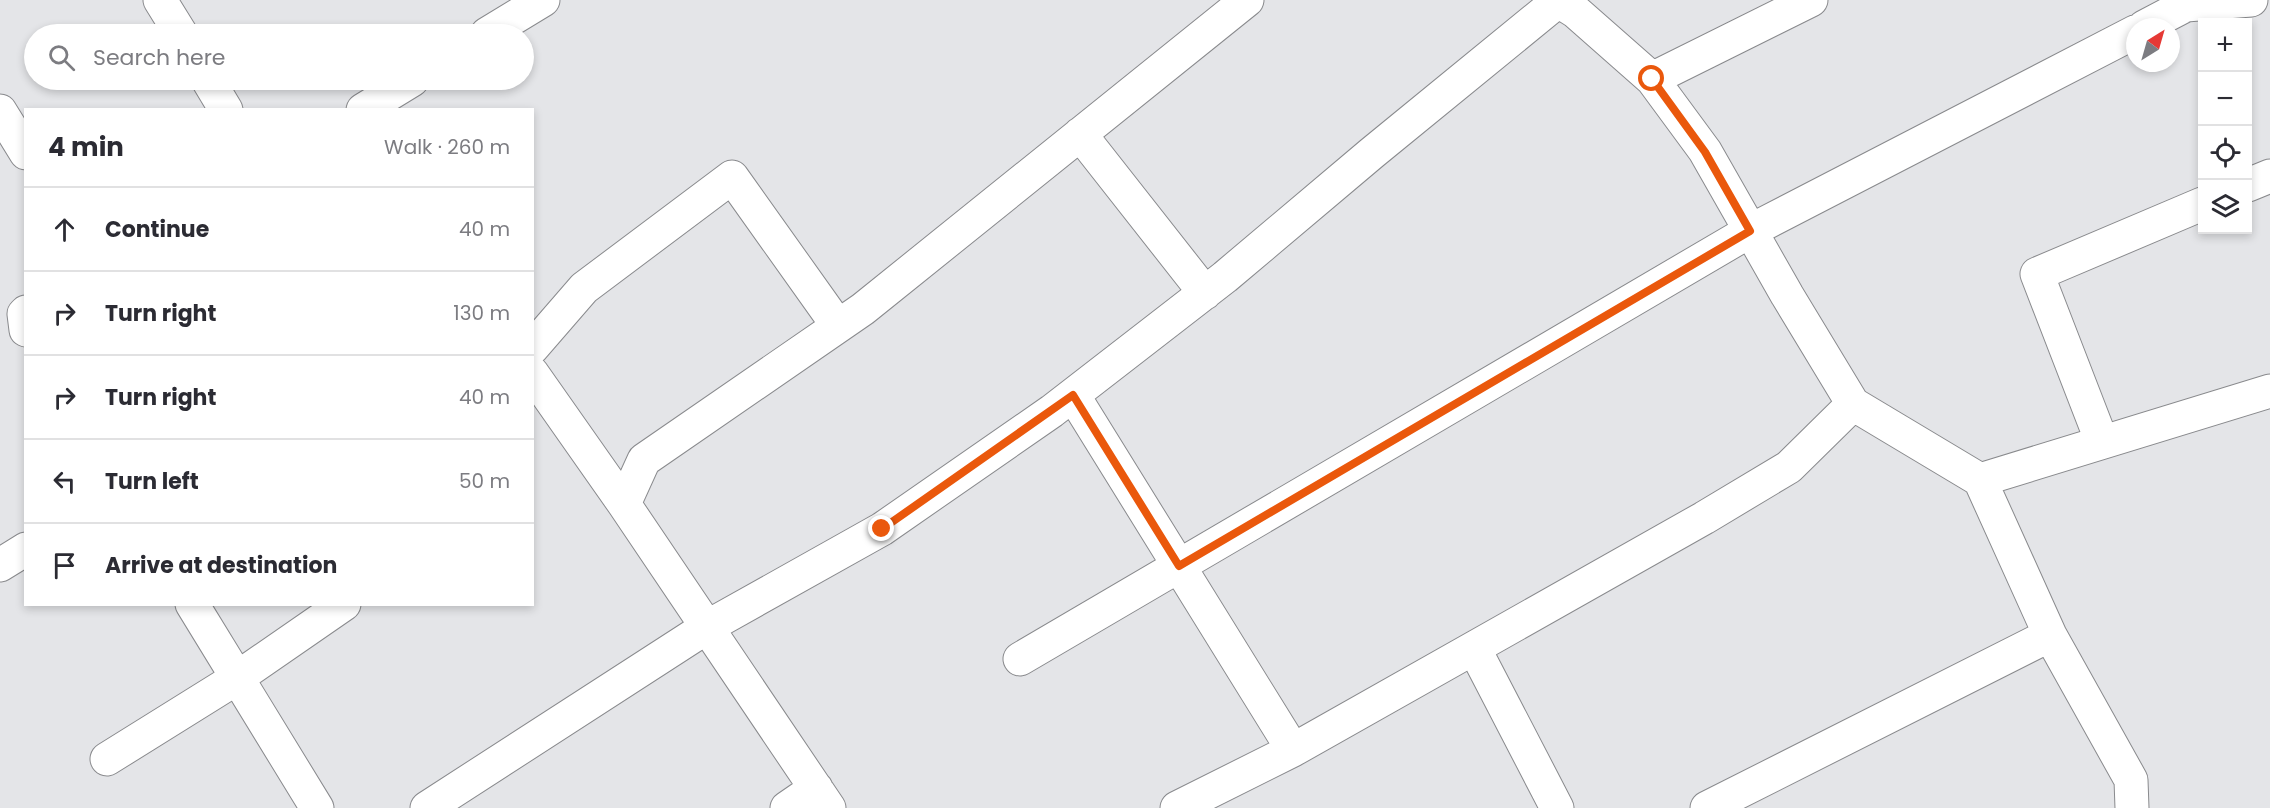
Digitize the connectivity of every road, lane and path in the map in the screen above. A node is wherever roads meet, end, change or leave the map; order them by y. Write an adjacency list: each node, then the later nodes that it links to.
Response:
1 (160, 0): 8 (street)
2 (543, 0): 9 (street)
3 (1247, 0): 17 (street)
4 (1811, 0): 11 (street)
5 (2251, 0): 7 (street)
6 (1558, 1): 11 (street); 23 (street)
7 (2161, 18)
8 (175, 24)
9 (503, 24)
10 (2126, 37): 22 (street)
11 (1652, 79): 22 (street)
12 (214, 90): 14 (street)
13 (396, 90): 15 (street)
14 (225, 108)
15 (366, 108)
16 (0, 111): 18 (street)
17 (1080, 134): 23 (street); 24 (street)
18 (24, 150)
19 (2270, 176): 20 (street)
20 (2252, 183)
21 (2198, 206): 30 (street)
22 (1750, 231): 29 (street); 35 (street)
23 (1205, 293): 28 (street)
24 (838, 326): 25 (street); 32 (street)
25 (534, 346)
26 (534, 376): 32 (street)
27 (2270, 391): 30 (street)
28 (1073, 395): 35 (street); 38 (street)
29 (1853, 404): 31 (street); 40 (street)
30 (2102, 442): 31 (street)
31 (1980, 480): 39 (street)
32 (624, 504): 38 (street)
33 (24, 550): 34 (street)
34 (0, 565)
35 (1179, 566): 41 (street); 43 (street)
36 (193, 606): 42 (street)
37 (341, 606): 42 (street)
38 (707, 627): 45 (street); 47 (street)
39 (2050, 635): 51 (street); 52 (street)
40 (1474, 648): 43 (street); 50 (street)
41 (1020, 659)
42 (237, 678): 44 (street); 46 (street)
43 (1293, 750): 49 (street)
44 (107, 759)
45 (823, 798): 48 (street)
46 (318, 808)
47 (427, 808)
48 (787, 808)
49 (1177, 808)
50 (1557, 808)
51 (1707, 808)
52 (2132, 808)

